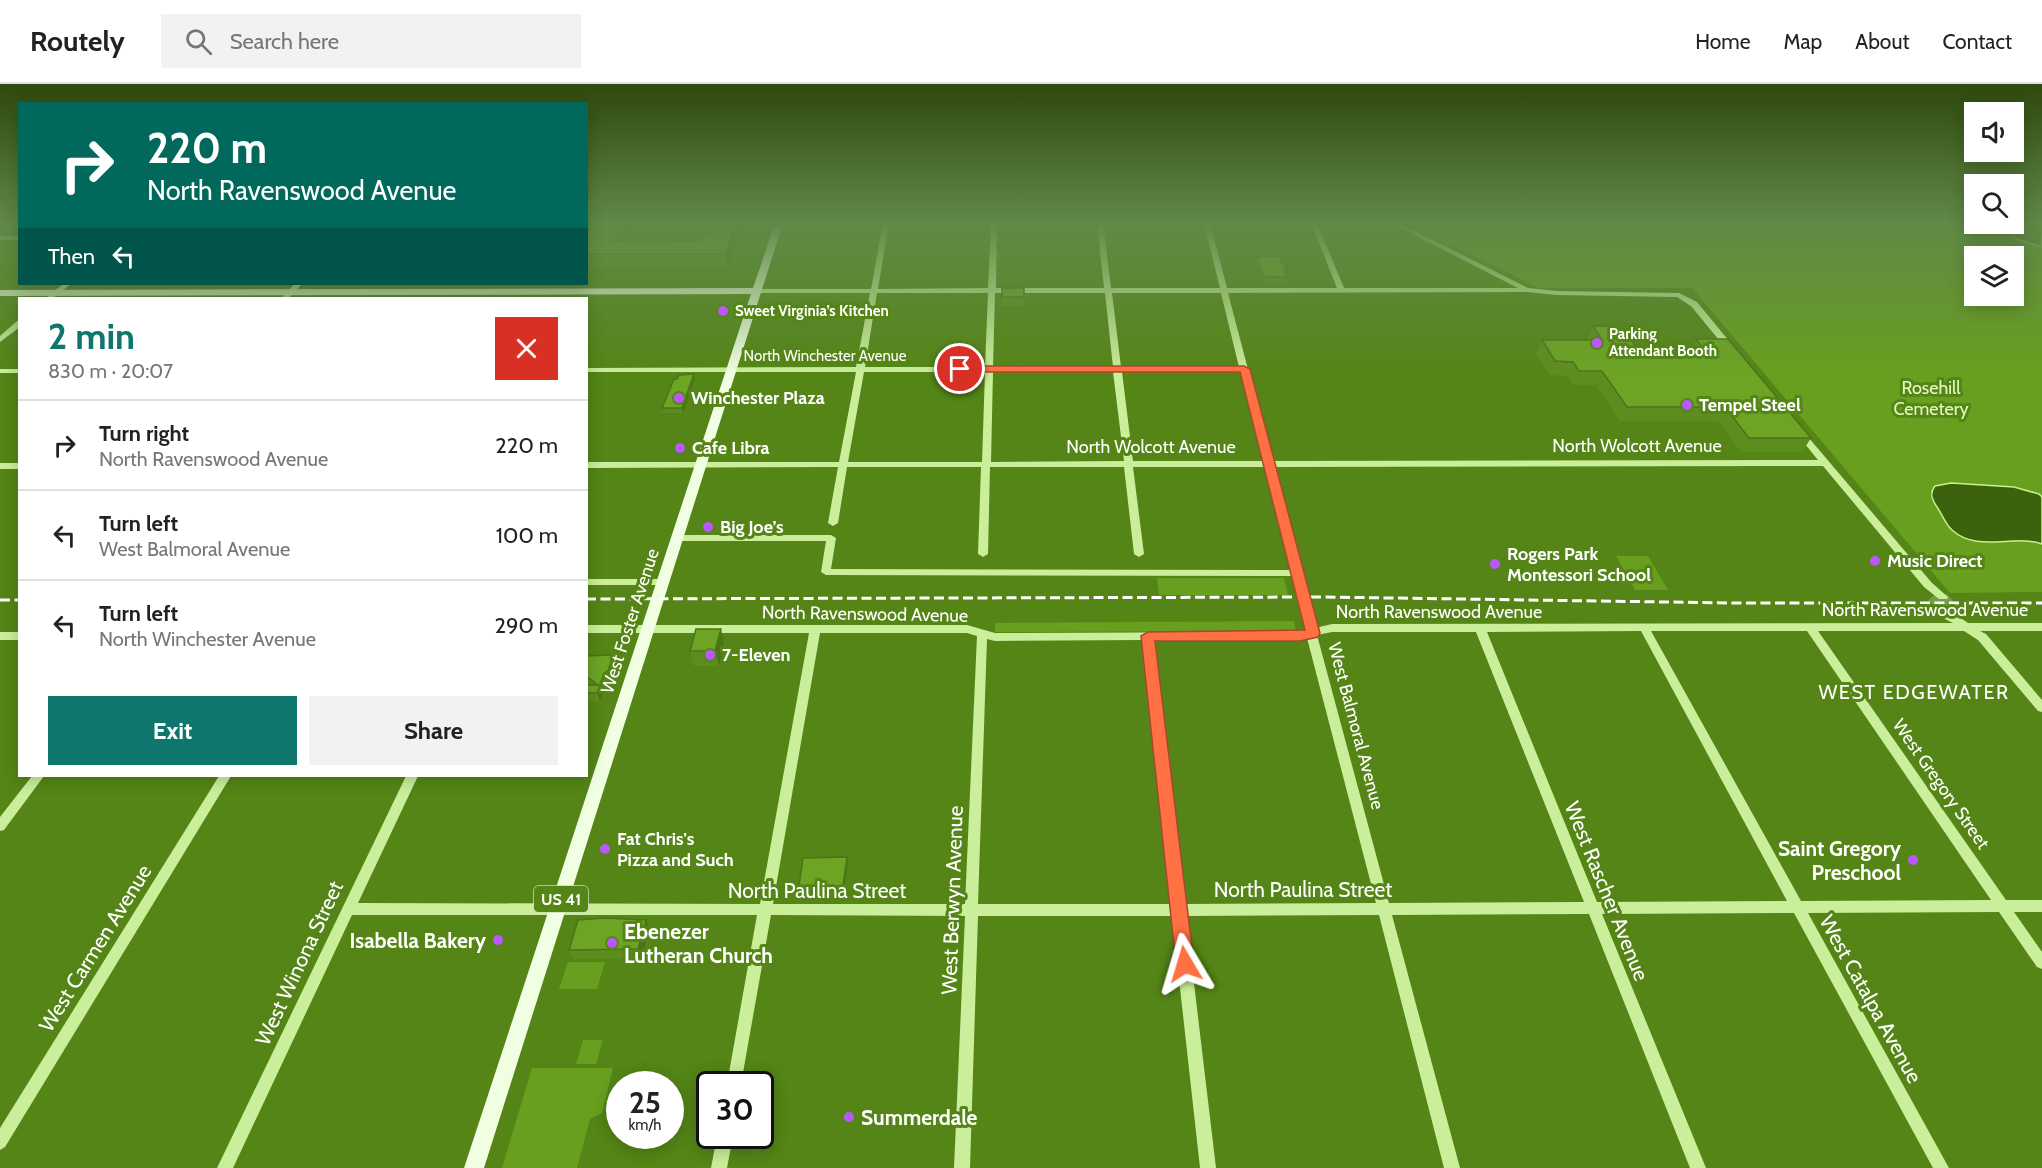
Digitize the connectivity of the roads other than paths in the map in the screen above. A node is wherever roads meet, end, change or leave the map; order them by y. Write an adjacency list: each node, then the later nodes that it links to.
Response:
1 (763, 274): 14 (main road, West Foster Avenue / US 41)
2 (877, 274): 15 (street)
3 (992, 274): 9 (street)
4 (1106, 274): 10 (street)
5 (1220, 274): 11 (street, West Balmoral Avenue)
6 (1334, 274): 12 (street)
7 (1494, 274): 13 (street)
8 (66, 285): 20 (street)
9 (992, 290): 10 (street); 15 (street); 24 (street)
10 (1108, 290): 11 (street); 25 (street)
11 (1224, 290): 12 (street); 26 (street, West Balmoral Avenue)
12 (1341, 290): 13 (street)
13 (1527, 290): 23 (street)
14 (757, 291): 15 (street); 19 (main road); 28 (main road, West Foster Avenue / US 41)
15 (874, 291): 29 (street)
16 (0, 293): 20 (main road)
17 (287, 295): 18 (main road); 20 (main road)
18 (397, 295): 19 (main road)
19 (584, 295)
20 (53, 296)
21 (18, 325): 22 (street)
22 (0, 340)
23 (1740, 361)
24 (989, 369): 25 (street, North Winchester Avenue); 29 (street, North Winchester Avenue); 38 (street)
25 (1117, 369): 26 (street, North Winchester Avenue); 33 (street)
26 (1244, 369): 34 (street, West Balmoral Avenue)
27 (588, 370): 28 (street, North Winchester Avenue)
28 (732, 370): 29 (street, North Winchester Avenue); 36 (main road, West Foster Avenue / US 41)
29 (861, 370): 37 (street)
30 (0, 371): 31 (street)
31 (18, 371)
32 (1792, 424): 35 (street)
33 (1128, 463): 34 (street, North Wolcott Avenue); 38 (street, North Wolcott Avenue); 45 (street)
34 (1268, 463): 35 (street, North Wolcott Avenue); 46 (street, West Balmoral Avenue)
35 (1823, 463): 49 (street)
36 (701, 464): 37 (street, North Wolcott Avenue); 39 (street, North Wolcott Avenue); 43 (main road, West Foster Avenue / US 41)
37 (844, 464): 38 (street, North Wolcott Avenue); 42 (street)
38 (986, 464): 44 (street)
39 (588, 465)
40 (0, 466): 41 (street)
41 (18, 466)
42 (834, 523)
43 (677, 538): 46 (street); 48 (main road, West Foster Avenue / US 41)
44 (983, 554)
45 (1138, 554)
46 (1296, 573): 59 (street, West Balmoral Avenue)
47 (588, 582): 48 (street)
48 (663, 582): 57 (main road, West Foster Avenue / US 41)
49 (1938, 597)
50 (1949, 610): 52 (street)
51 (1810, 627): 52 (street, North Ravenswood Avenue); 55 (street, North Ravenswood Avenue); 70 (street, West Gregory Street)
52 (1968, 627): 53 (street, North Ravenswood Avenue); 64 (street)
53 (2042, 627)
54 (1480, 628): 55 (street, North Ravenswood Avenue); 59 (street, North Ravenswood Avenue); 74 (street, West Rascher Avenue)
55 (1644, 628): 72 (street, West Catalpa Avenue)
56 (588, 629): 57 (street, North Ravenswood Avenue)
57 (648, 629): 58 (street, North Ravenswood Avenue); 76 (main road, West Foster Avenue / US 41)
58 (815, 629): 60 (street, North Ravenswood Avenue); 77 (street)
59 (1313, 633): 63 (street, North Ravenswood Avenue); 73 (street, West Balmoral Avenue)
60 (982, 634): 63 (street, North Ravenswood Avenue); 78 (street, West Berwyn Avenue)
61 (0, 636): 62 (street)
62 (18, 636)
63 (1148, 636): 79 (street)
64 (2042, 708)
65 (37, 777): 68 (street)
66 (224, 777): 82 (street, West Carmen Avenue)
67 (411, 777): 75 (street, West Winona Street)
68 (6, 811): 69 (street)
69 (0, 826)
70 (2003, 906): 71 (street, North Paulina Street); 72 (street, North Paulina Street); 80 (street, West Gregory Street)
71 (2042, 906)
72 (1798, 907): 74 (street, North Paulina Street); 91 (street, West Catalpa Avenue)
73 (1384, 908): 74 (street, North Paulina Street); 79 (street, North Paulina Street); 89 (street, West Balmoral Avenue)
74 (1593, 908): 90 (street, West Rascher Avenue)
75 (348, 909): 76 (street, North Paulina Street); 84 (street, West Winona Street)
76 (557, 909): 77 (street, North Paulina Street); 85 (main road, West Foster Avenue / US 41)
77 (766, 909): 78 (street, North Paulina Street); 81 (street)
78 (972, 910): 79 (street, North Paulina Street); 87 (street, West Berwyn Avenue)
79 (1179, 910): 88 (street)
80 (2042, 963)
81 (736, 1071)
82 (0, 1142)
83 (723, 1149): 86 (street)
84 (225, 1168)
85 (474, 1168)
86 (719, 1168)
87 (962, 1168)
88 (1208, 1168)
89 (1452, 1168)
90 (1698, 1168)
91 (1941, 1168)

